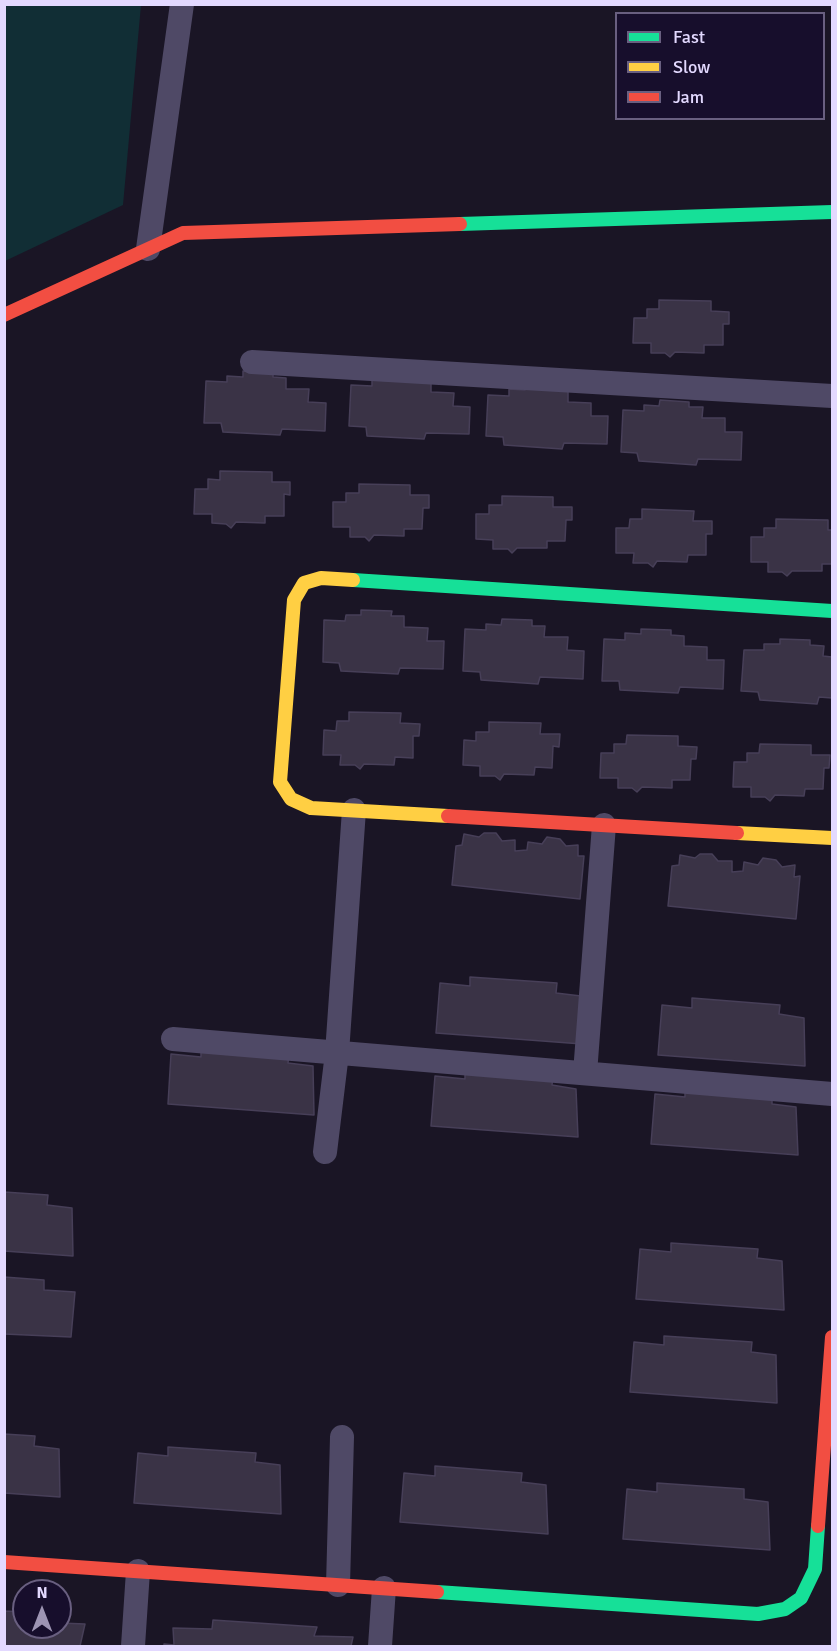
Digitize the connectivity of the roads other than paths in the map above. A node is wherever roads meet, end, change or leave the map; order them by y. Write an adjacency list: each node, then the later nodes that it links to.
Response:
1 (182, 4): 3 (street)
2 (832, 212): 3 (street)
3 (148, 249): 4 (street)
4 (4, 315)
5 (252, 362): 6 (street)
6 (832, 396)
7 (832, 611): 8 (street)
8 (354, 810): 9 (street); 12 (street)
9 (604, 825): 10 (street); 13 (street)
10 (832, 838)
11 (173, 1039): 12 (street)
12 (337, 1053): 13 (street); 15 (street)
13 (585, 1073): 14 (street)
14 (832, 1094)
15 (325, 1152)
16 (832, 1337): 21 (street)
17 (342, 1437): 20 (street)
18 (4, 1562): 19 (street)
19 (138, 1571): 20 (street); 22 (street)
20 (338, 1585): 21 (street)
21 (384, 1588): 23 (street)
22 (133, 1647)
23 (380, 1647)

